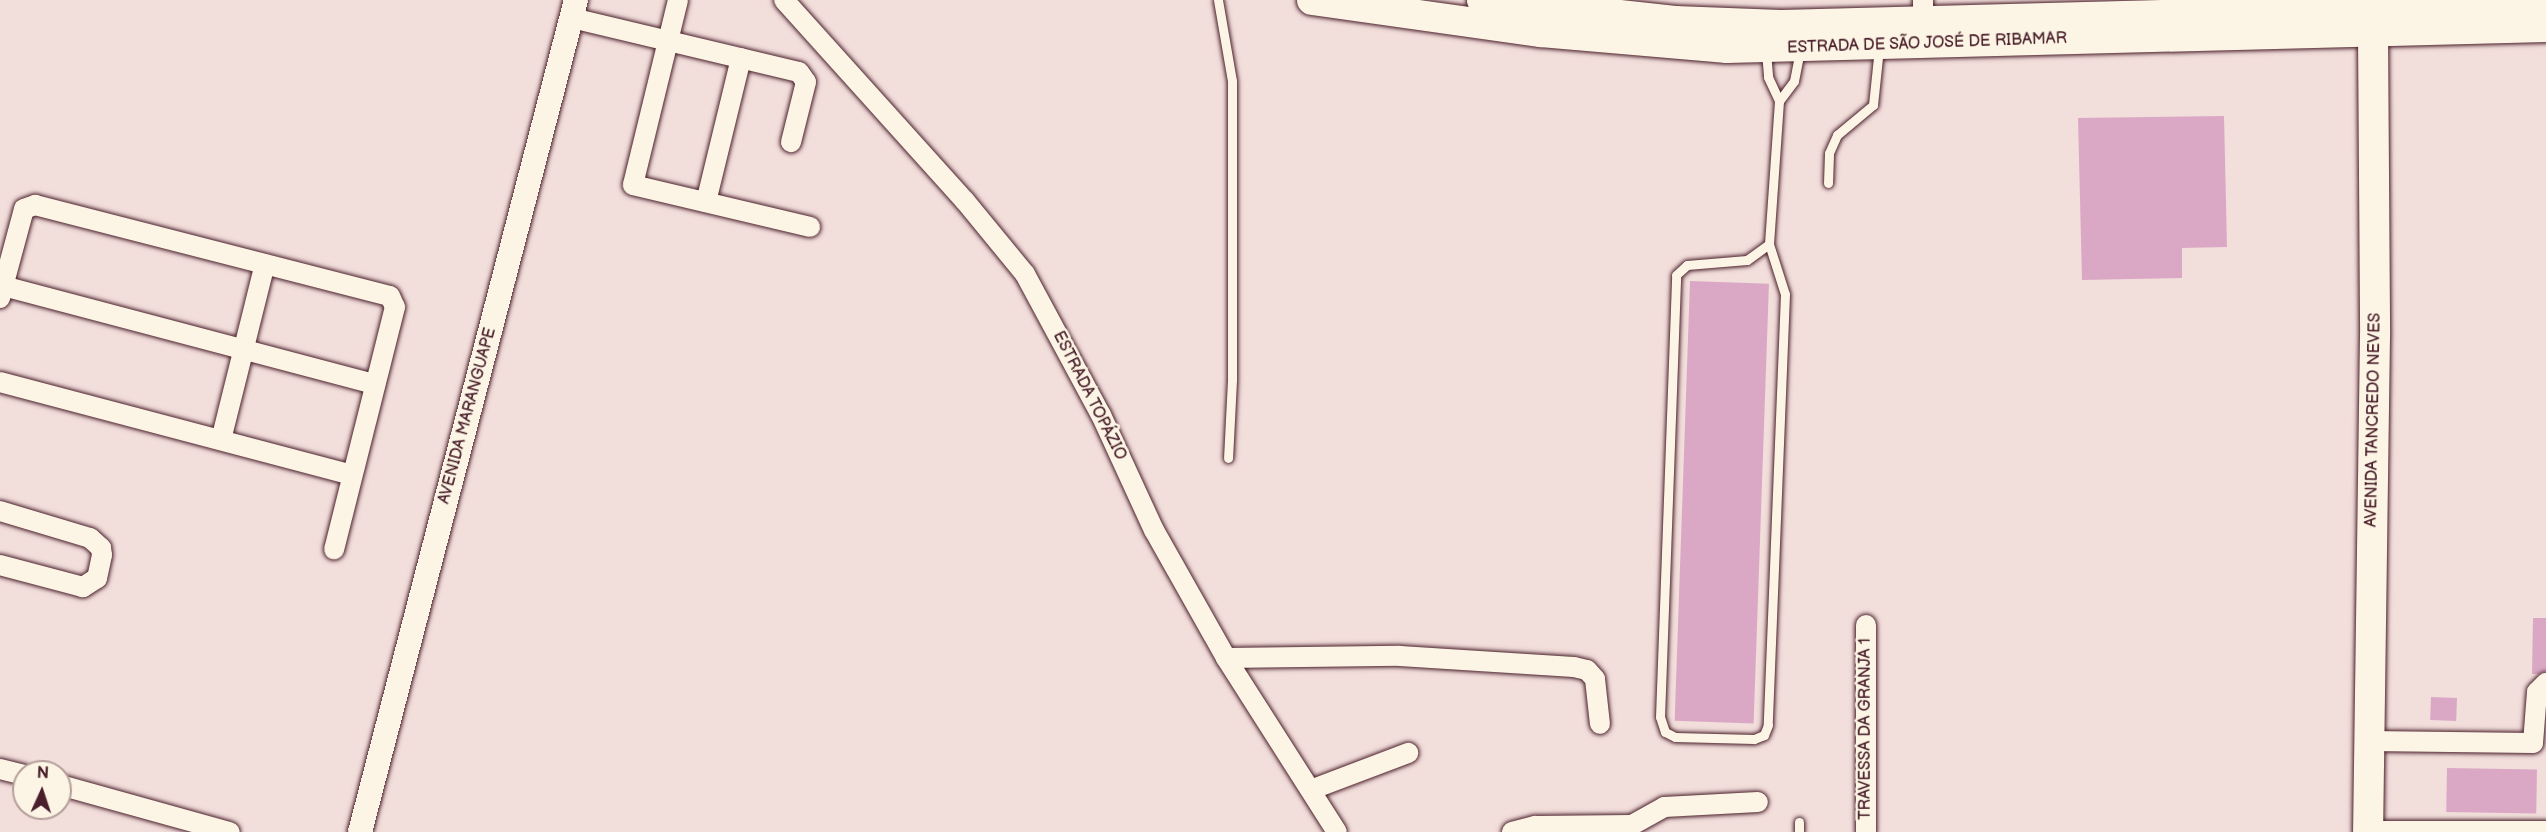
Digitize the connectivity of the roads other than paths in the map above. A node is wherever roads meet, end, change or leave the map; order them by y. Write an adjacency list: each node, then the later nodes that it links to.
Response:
1 (678, 0): 14 (street)
2 (784, 0): 37 (street, ESTRADA TOPÁZIO)
3 (1218, 0): 31 (lane)
4 (1312, 0): 17 (main road, ESTRADA DE SÃO JOSÉ DE RIBAMAR)
5 (1482, 0): 10 (main road, ESTRADA DE SÃO JOSÉ DE RIBAMAR)
6 (2399, 4): 7 (main road, ESTRADA DE SÃO JOSÉ DE RIBAMAR); 12 (main road, ESTRADA DE SÃO JOSÉ DE RIBAMAR)
7 (2546, 5)
8 (2260, 6): 11 (main road, ESTRADA DE SÃO JOSÉ DE RIBAMAR); 12 (main road, ESTRADA DE SÃO JOSÉ DE RIBAMAR)
9 (574, 9): 14 (street); 49 (street, AVENIDA MARANGUAPE)
10 (1626, 10): 11 (main road, ESTRADA DE SÃO JOSÉ DE RIBAMAR)
11 (1923, 11)
12 (2368, 20): 13 (main road, ESTRADA DE SÃO JOSÉ DE RIBAMAR); 15 (main road, ESTRADA DE SÃO JOSÉ DE RIBAMAR); 40 (main road, AVENIDA TANCREDO NEVES)
13 (2546, 27)
14 (668, 41): 18 (street); 22 (street)
15 (1879, 45): 16 (main road, ESTRADA DE SÃO JOSÉ DE RIBAMAR); 21 (lane)
16 (1800, 47): 17 (main road, ESTRADA DE SÃO JOSÉ DE RIBAMAR); 19 (lane)
17 (1766, 48): 19 (lane)
18 (741, 58): 20 (street); 22 (street)
19 (1779, 101): 24 (lane)
20 (791, 142)
21 (1828, 183)
22 (706, 202): 23 (street)
23 (810, 227)
24 (1769, 244): 24 (lane)
25 (265, 264): 26 (street); 27 (street); 29 (street)
26 (2, 292): 27 (street)
27 (244, 350): 29 (street); 30 (street)
28 (0, 382): 30 (street)
29 (375, 384): 32 (street)
30 (221, 440): 32 (street)
31 (1228, 458)
32 (352, 475): 34 (street)
33 (0, 511): 35 (street)
34 (334, 549)
35 (0, 565)
36 (1866, 625): 52 (street, TRAVESSA DA GRANJA 1)
37 (1226, 658): 39 (street); 43 (street, ESTRADA TOPÁZIO)
38 (2546, 683): 40 (street)
39 (1600, 724)
40 (2369, 741): 46 (main road, AVENIDA TANCREDO NEVES)
41 (1408, 753): 43 (street)
42 (72, 788): 48 (street)
43 (1313, 789): 50 (street, ESTRADA TOPÁZIO)
44 (1758, 802): 45 (street)
45 (1632, 828): 51 (street)
46 (2368, 831): 47 (street)
47 (2546, 831)
48 (230, 832)
49 (360, 832)
50 (1337, 832)
51 (1512, 832)
52 (1866, 832)

